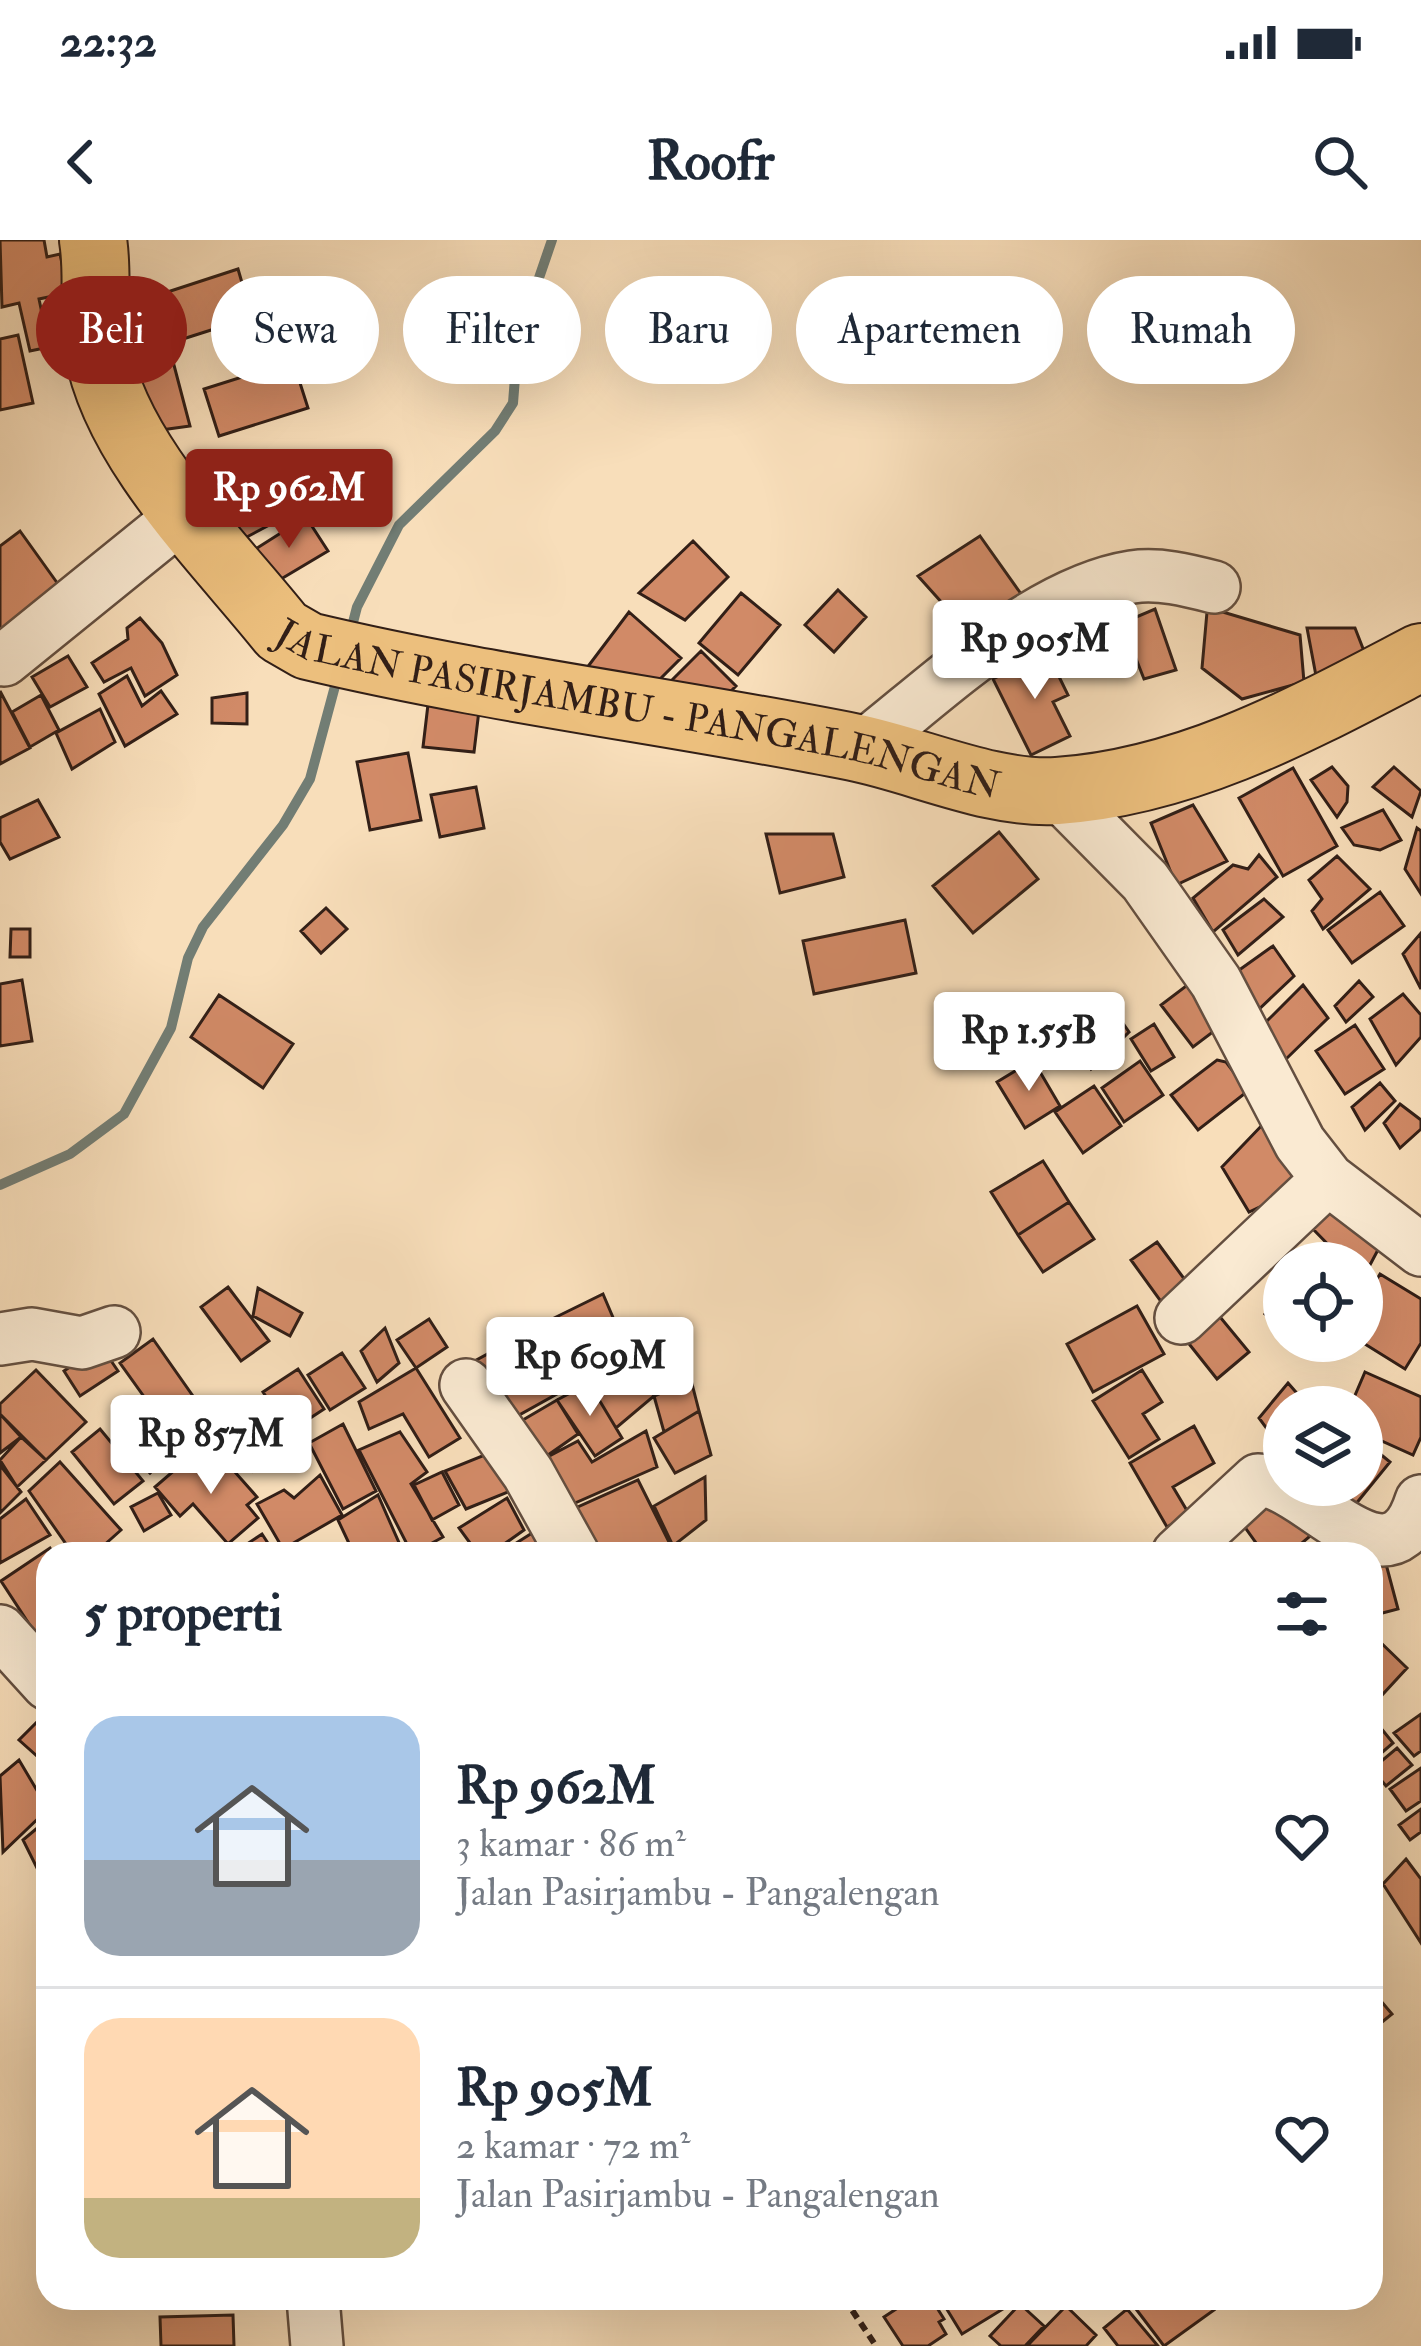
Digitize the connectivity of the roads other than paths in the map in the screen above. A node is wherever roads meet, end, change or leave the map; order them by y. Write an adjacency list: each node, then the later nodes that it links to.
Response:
1 (93, 240): 2 (main road, JALAN PASIRJAMBU - PANGALENGAN)
2 (188, 512): 5 (street); 6 (main road, JALAN PASIRJAMBU - PANGALENGAN)
3 (1214, 587): 6 (street)
4 (1421, 657): 7 (main road, JALAN PASIRJAMBU - PANGALENGAN)
5 (4, 660)
6 (860, 749): 7 (main road, JALAN PASIRJAMBU - PANGALENGAN)
7 (1056, 791): 8 (street)
8 (1328, 1179): 9 (street); 10 (street)
9 (1421, 1250)
10 (1181, 1318)
11 (113, 1332): 12 (street)
12 (0, 1339)
13 (466, 1384): 15 (street)
14 (1421, 1501): 16 (street)
15 (566, 1542)
16 (1191, 1542)
17 (0, 1631): 18 (street)
18 (36, 1671)
19 (314, 2310): 20 (street)
20 (317, 2346)

